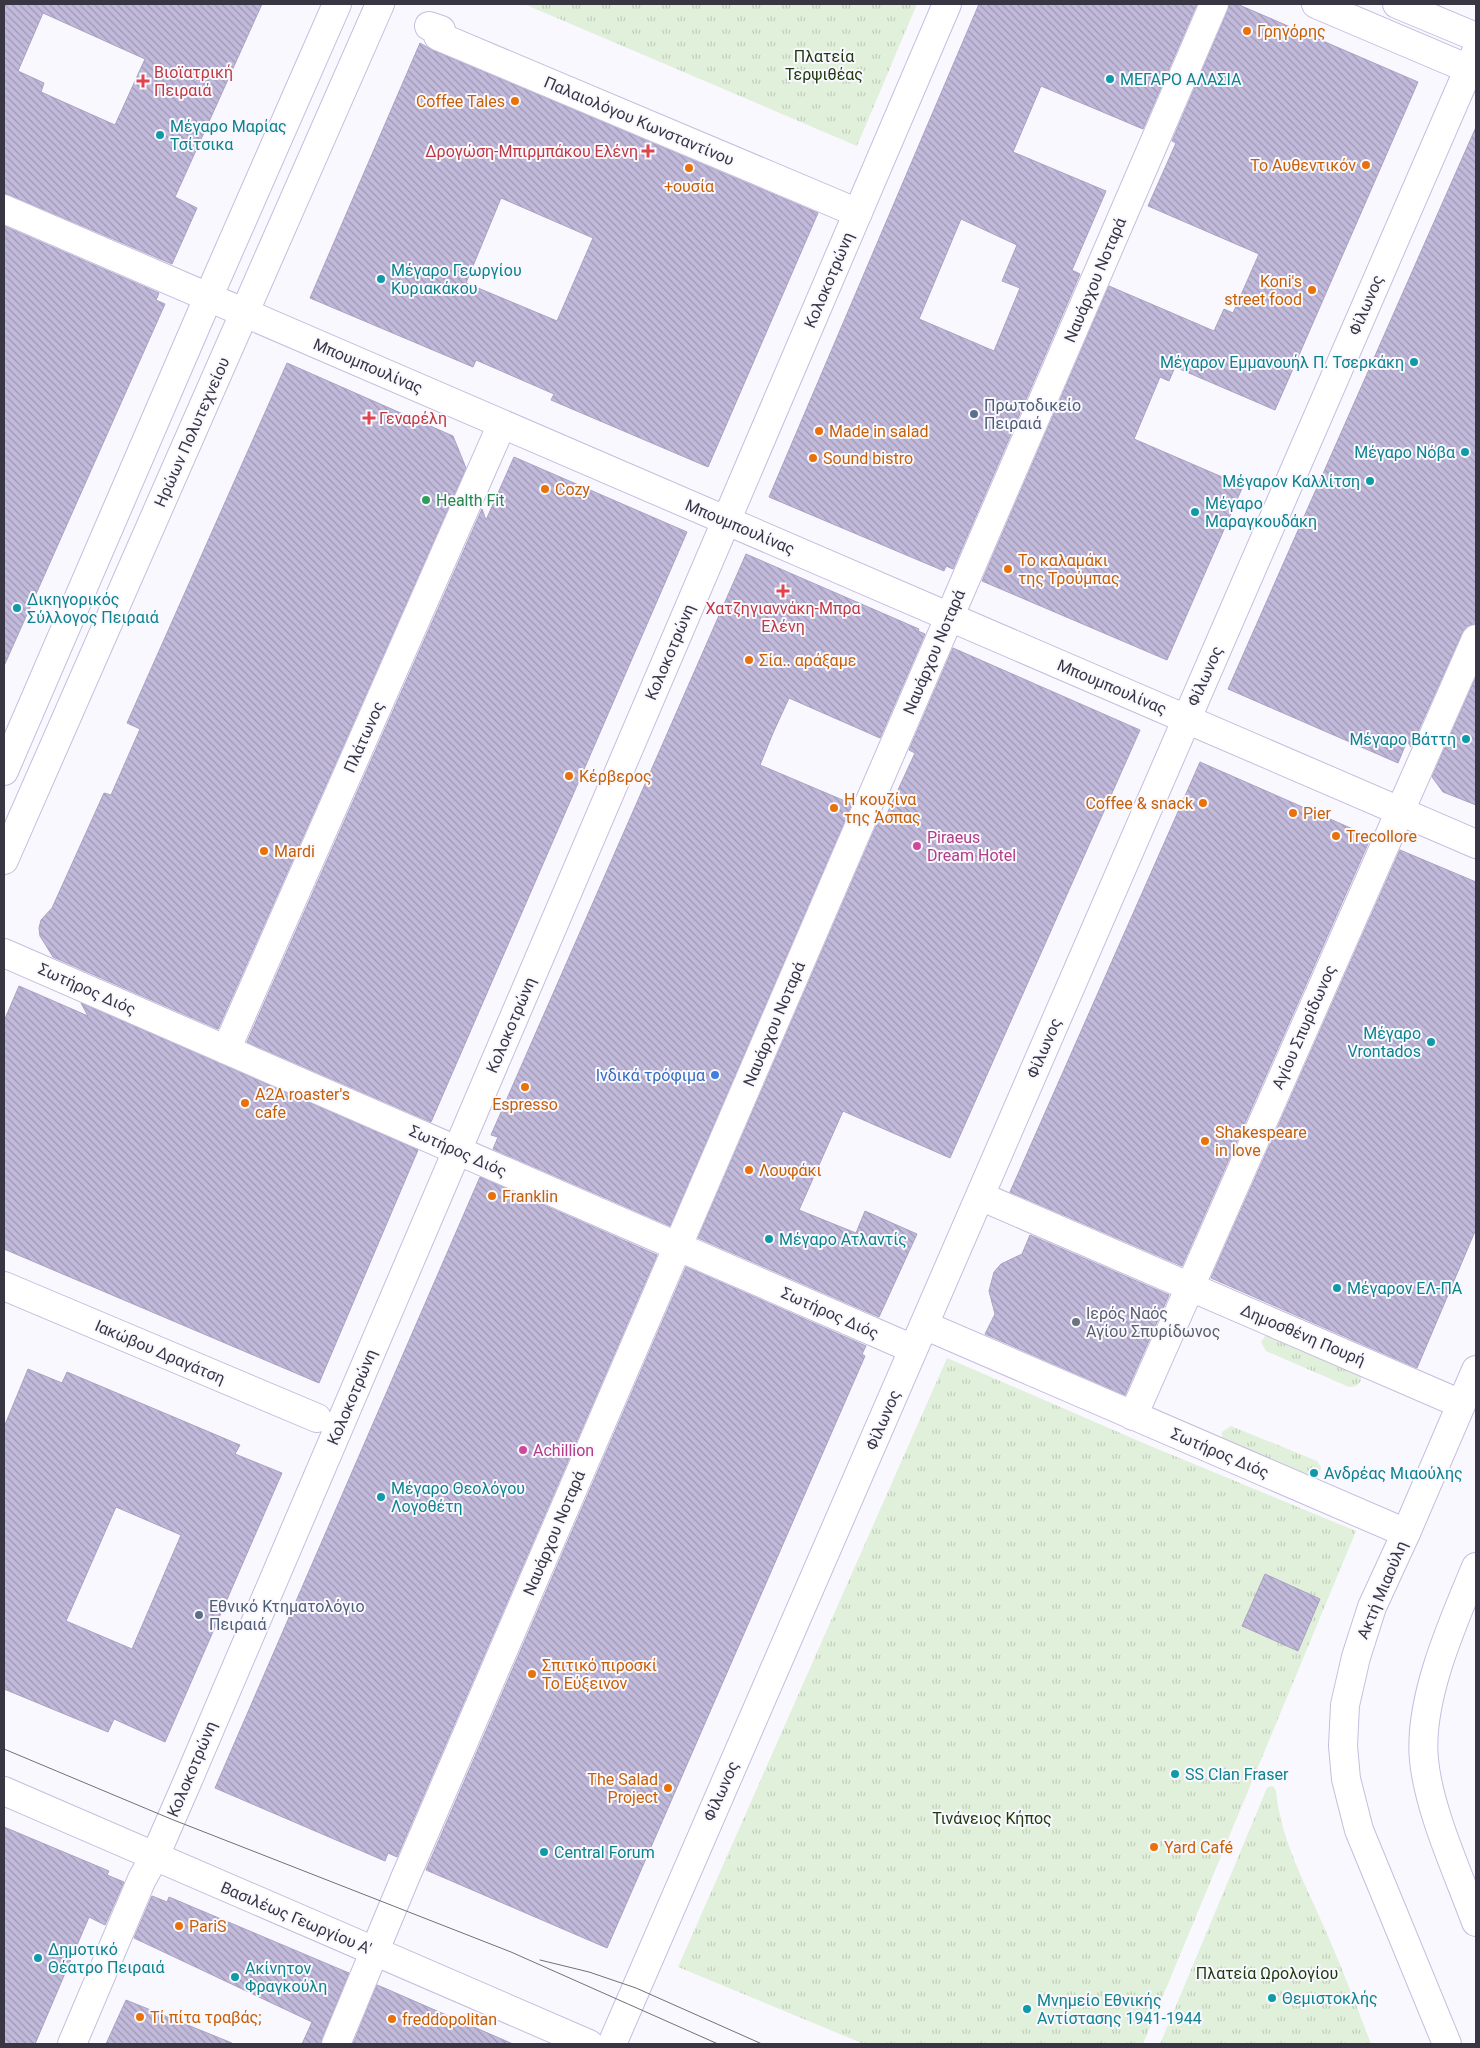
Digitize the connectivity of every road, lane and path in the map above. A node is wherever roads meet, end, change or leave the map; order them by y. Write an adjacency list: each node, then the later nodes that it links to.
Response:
1 (337, 4): 13 (street)
2 (380, 4): 14 (street, Ηρώων Πολυτεχνείου)
3 (947, 4): 11 (street, Κολοκοτρώνη)
4 (1214, 4): 17 (street, Ναυάρχου Νοταρά)
5 (1316, 4): 9 (street)
6 (1397, 4): 8 (street)
7 (429, 26): 11 (street, Παλαιολόγου Κωνσταντίνου)
8 (1476, 37)
9 (1474, 64): 19 (street, Φίλωνος)
10 (658, 118): 11 (street)
11 (860, 208): 16 (street, Κολοκοτρώνη)
12 (4, 209): 13 (street, Μπουμπουλίνας)
13 (208, 298): 14 (street, Μπουμπουλίνας); 20 (street)
14 (244, 313): 15 (street, Μπουμπουλίνας); 23 (street, Ηρώων Πολυτεχνείου)
15 (502, 424): 16 (street, Μπουμπουλίνας); 25 (street, Πλάτωνος)
16 (726, 521): 17 (street, Μπουμπουλίνας); 26 (street, Κολοκοτρώνη)
17 (949, 616): 19 (street, Μπουμπουλίνας); 28 (street, Ναυάρχου Νοταρά)
18 (1476, 639): 21 (street, Αγίου Σπυρίδωνος)
19 (1187, 719): 21 (street, Μπουμπουλίνας); 27 (street, Φίλωνος)
20 (4, 771)
21 (1400, 811): 22 (street, Μπουμπουλίνας); 30 (street, Αγίου Σπυρίδωνος)
22 (1476, 844)
23 (4, 860)
24 (4, 952): 25 (street, Σωτήρος Διός)
25 (226, 1050): 26 (street, Σωτήρος Διός)
26 (457, 1150): 28 (street, Σωτήρος Διός); 39 (street, Κολοκοτρώνη)
27 (980, 1196): 30 (street, Δημοσθένη Πουρή); 31 (street, Φίλωνος)
28 (678, 1246): 31 (street, Σωτήρος Διός); 41 (street, Ναυάρχου Νοταρά)
29 (4, 1286): 35 (street, Ιακώβου Δραγάτση)
30 (1190, 1287): 33 (street, Δημοσθένη Πουρή); 34 (street, Αγίου Σπυρίδωνος)
31 (918, 1337): 34 (street, Σωτήρος Διός); 45 (street, Φίλωνος)
32 (1476, 1370): 33 (street, Ακτή Μιαούλη)
33 (1461, 1404): 36 (street, Ακτή Μιαούλη)
34 (1133, 1416): 36 (street, Σωτήρος Διός)
35 (317, 1418)
36 (1406, 1533): 46 (street, Ακτή Μιαούλη)
37 (1476, 1567): 40 (street)
38 (4, 1791): 39 (street, Βασιλέως Γεωργίου Α')
39 (155, 1856): 41 (street, Βασιλέως Γεωργίου Α'); 42 (street, Κολοκοτρώνη)
40 (1476, 1922)
41 (374, 1952): 43 (street, Ναυάρχου Νοταρά); 44 (street, Βασιλέως Γεωργίου Α')
42 (72, 2044)
43 (336, 2044)
44 (589, 2044)
45 (612, 2044)
46 (1447, 2044)

